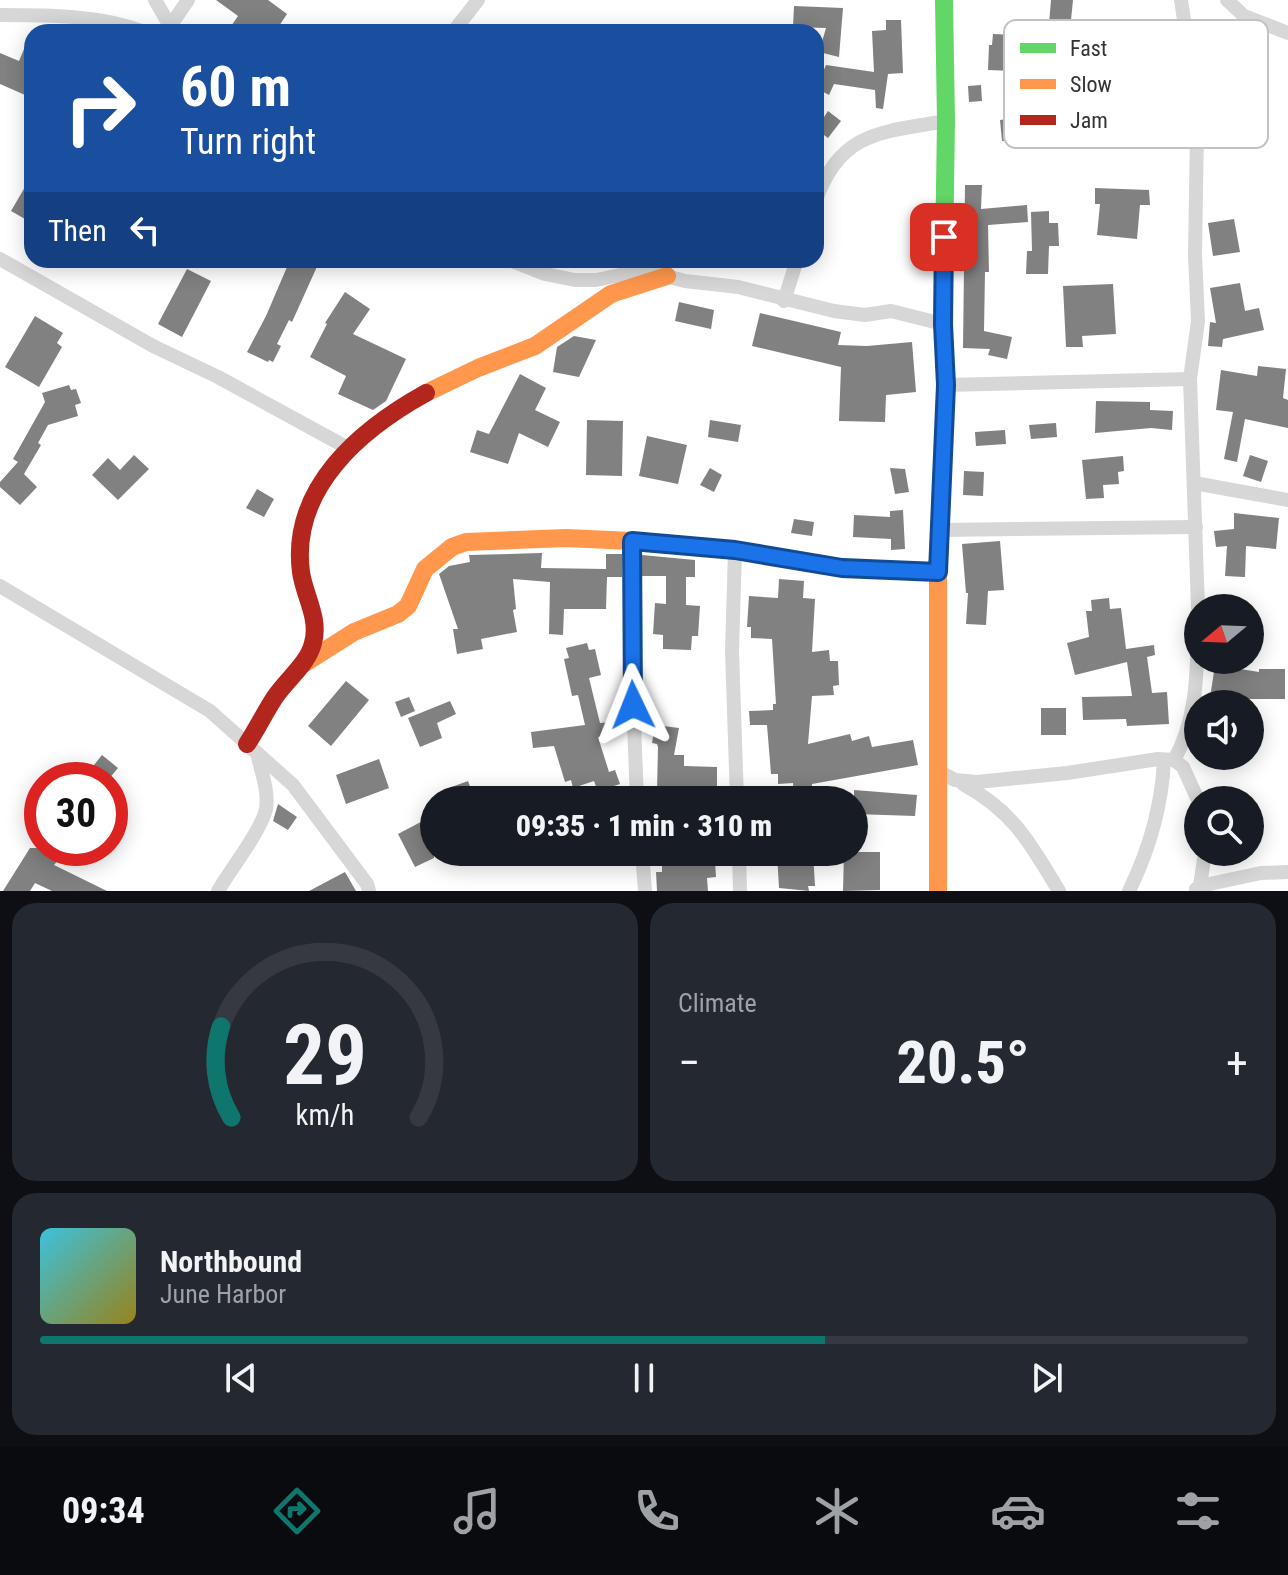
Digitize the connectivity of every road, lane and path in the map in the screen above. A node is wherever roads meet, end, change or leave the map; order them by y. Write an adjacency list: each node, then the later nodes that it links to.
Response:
1 (155, 0): 11 (street)
2 (188, 0): 12 (street)
3 (478, 0): 13 (street)
4 (944, 0): 16 (street)
5 (1181, 0): 8 (street)
6 (1227, 0): 9 (street)
7 (0, 15): 10 (street)
8 (1184, 20)
9 (1254, 20)
10 (113, 24)
11 (166, 24)
12 (171, 24)
13 (459, 24)
14 (1268, 25): 15 (street)
15 (1288, 33)
16 (946, 121): 18 (street); 24 (street)
17 (1197, 148): 25 (street)
18 (824, 184)
19 (0, 259): 27 (street)
20 (530, 268): 22 (street)
21 (794, 268): 23 (street)
22 (667, 276): 23 (street); 27 (street)
23 (784, 301): 24 (street)
24 (943, 324): 26 (street)
25 (1190, 379): 26 (street); 28 (street)
26 (946, 385): 31 (street)
27 (346, 447): 37 (street)
28 (1194, 483): 29 (street); 30 (street)
29 (1288, 500)
30 (1196, 527): 31 (street); 36 (street)
31 (939, 530): 34 (street)
32 (632, 541): 33 (street); 37 (street); 43 (street)
33 (735, 550): 34 (street); 44 (street)
34 (938, 572): 41 (street)
35 (0, 586): 39 (street)
36 (1198, 594)
37 (299, 667): 39 (street)
38 (1195, 674): 40 (street)
39 (252, 748): 51 (street); 52 (street)
40 (1169, 760): 42 (street); 45 (street); 57 (street)
41 (938, 771): 42 (street); 55 (street)
42 (955, 780): 56 (street)
43 (636, 786)
44 (737, 786)
45 (1192, 786)
46 (643, 866): 53 (street)
47 (739, 866): 54 (street)
48 (1202, 866): 50 (street)
49 (1288, 872): 50 (street)
50 (1197, 888)
51 (218, 891)
52 (369, 891)
53 (645, 891)
54 (740, 891)
55 (938, 891)
56 (1059, 891)
57 (1129, 891)

